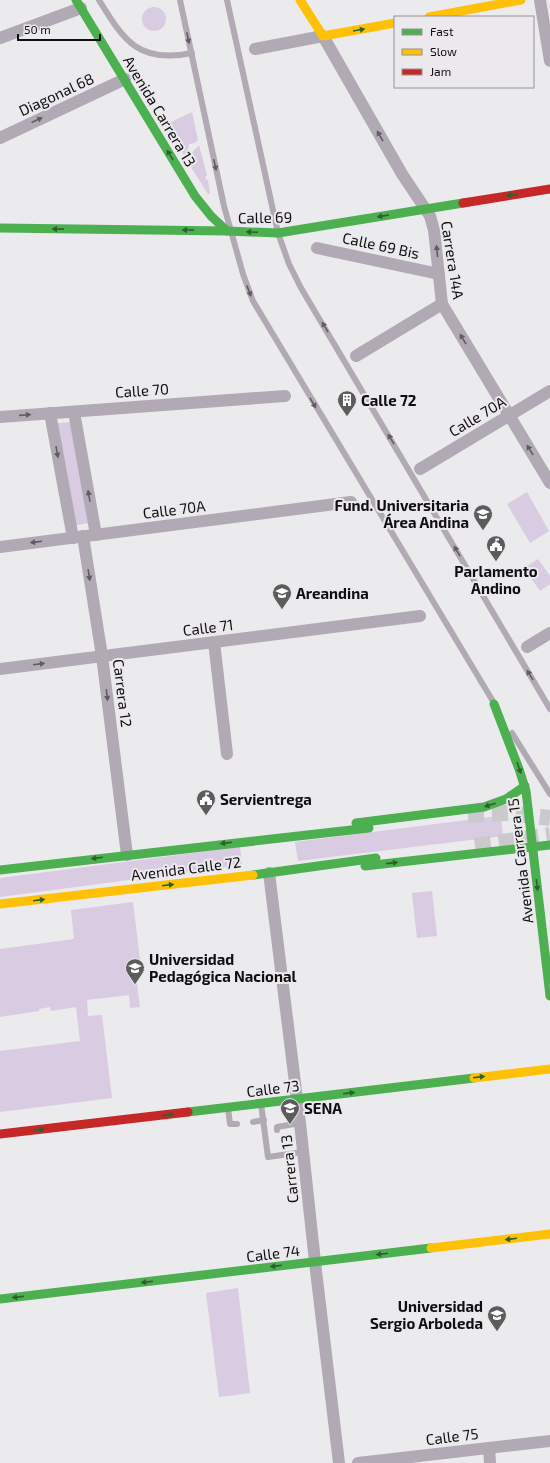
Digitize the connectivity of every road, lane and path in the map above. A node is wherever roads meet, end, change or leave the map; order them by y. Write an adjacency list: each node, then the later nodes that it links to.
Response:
1 (99, 0): 13 (lane)
2 (180, 0): 13 (lane, one-way to 13)
3 (227, 0): 21 (lane)
4 (300, 0): 10 (street, Carrera 14A)
5 (521, 0): 8 (street)
6 (540, 0): 14 (street)
7 (78, 4): 11 (street); 15 (street, Avenida Carrera 13)
8 (434, 16)
9 (394, 23): 10 (street, one-way to 9)
10 (323, 36): 12 (street); 18 (street, Carrera 14A, one-way to 10)
11 (0, 38)
12 (255, 49)
13 (192, 53): 20 (lane, one-way to 20)
14 (550, 61)
15 (125, 80): 16 (street, Diagonal 68, one-way to 15); 20 (street, Avenida Carrera 13, one-way to 15)
16 (0, 136)
17 (550, 189): 18 (street, Calle 69, one-way to 18)
18 (426, 209): 21 (street, Calle 69, one-way to 21); 23 (street, Carrera 14A, one-way to 18)
19 (0, 228): 20 (street, Calle 69, one-way to 19)
20 (228, 231): 21 (street, Calle 69, one-way to 20); 44 (lane, one-way to 44)
21 (278, 233): 45 (lane, one-way to 21)
22 (317, 248): 23 (street, Calle 69 Bis)
23 (439, 274): 24 (street, Carrera 14A)
24 (442, 304): 25 (street); 30 (street, Carrera 14A, one-way to 24)
25 (356, 356)
26 (550, 391): 30 (street, Calle 70A)
27 (286, 396): 28 (street, Calle 70)
28 (74, 412): 29 (street, Calle 70); 35 (street, one-way to 28)
29 (50, 413): 31 (street, Calle 70, one-way to 29); 36 (street, Carrera 12, one-way to 36)
30 (509, 415): 32 (street, Calle 70A); 33 (street, Carrera 14A, one-way to 30)
31 (0, 417)
32 (420, 469)
33 (550, 483)
34 (351, 502): 35 (street, Calle 70A)
35 (96, 535): 36 (street, Calle 70A)
36 (78, 537): 37 (street, Calle 70A, one-way to 37); 42 (street, Carrera 12, one-way to 42)
37 (0, 547)
38 (420, 616): 40 (street, Calle 71)
39 (550, 633): 41 (street)
40 (214, 642): 42 (street, Calle 71); 46 (street)
41 (527, 647)
42 (102, 656): 43 (street, Calle 71, one-way to 42); 53 (street, Carrera 12, one-way to 53)
43 (0, 669)
44 (494, 704): 47 (street, Avenida Carrera 15, one-way to 47); 48 (lane)
45 (550, 709)
46 (227, 754)
47 (525, 786): 50 (street, one-way to 50); 52 (street, Avenida Carrera 15)
48 (550, 794)
49 (369, 828): 50 (street, Avenida Calle 72)
50 (265, 839): 53 (street, Avenida Calle 72, one-way to 53)
51 (550, 845): 52 (street)
52 (533, 847): 56 (street, one-way to 52); 58 (street, Avenida Carrera 15, one-way to 58)
53 (127, 855): 55 (street, Avenida Calle 72, one-way to 55)
54 (376, 858): 56 (street, Avenida Calle 72)
55 (0, 870)
56 (269, 873): 57 (street, Avenida Calle 72, one-way to 56); 60 (street, Carrera 13)
57 (0, 904)
58 (550, 996)
59 (550, 1069): 60 (street, Calle 73, one-way to 59)
60 (297, 1099): 61 (street, Calle 73); 65 (street, Carrera 13)
61 (261, 1104): 62 (street, Calle 73); 63 (lane)
62 (228, 1108): 66 (lane); 68 (street, Calle 73, one-way to 62)
63 (264, 1120): 64 (lane); 71 (lane)
64 (253, 1122)
65 (300, 1123): 67 (lane); 70 (street, Carrera 13)
66 (236, 1124)
67 (277, 1128)
68 (0, 1134)
69 (279, 1148): 71 (lane)
70 (303, 1152): 71 (lane); 73 (street, Carrera 13)
71 (279, 1156)
72 (550, 1234): 73 (street, Calle 74, one-way to 73)
73 (314, 1262): 74 (street, Calle 74, one-way to 74); 77 (street, Carrera 13)
74 (0, 1299)
75 (550, 1441): 76 (street, Calle 75)
76 (489, 1448): 78 (street, Calle 75); 79 (street)
77 (339, 1463)
78 (358, 1463)
79 (490, 1463)

